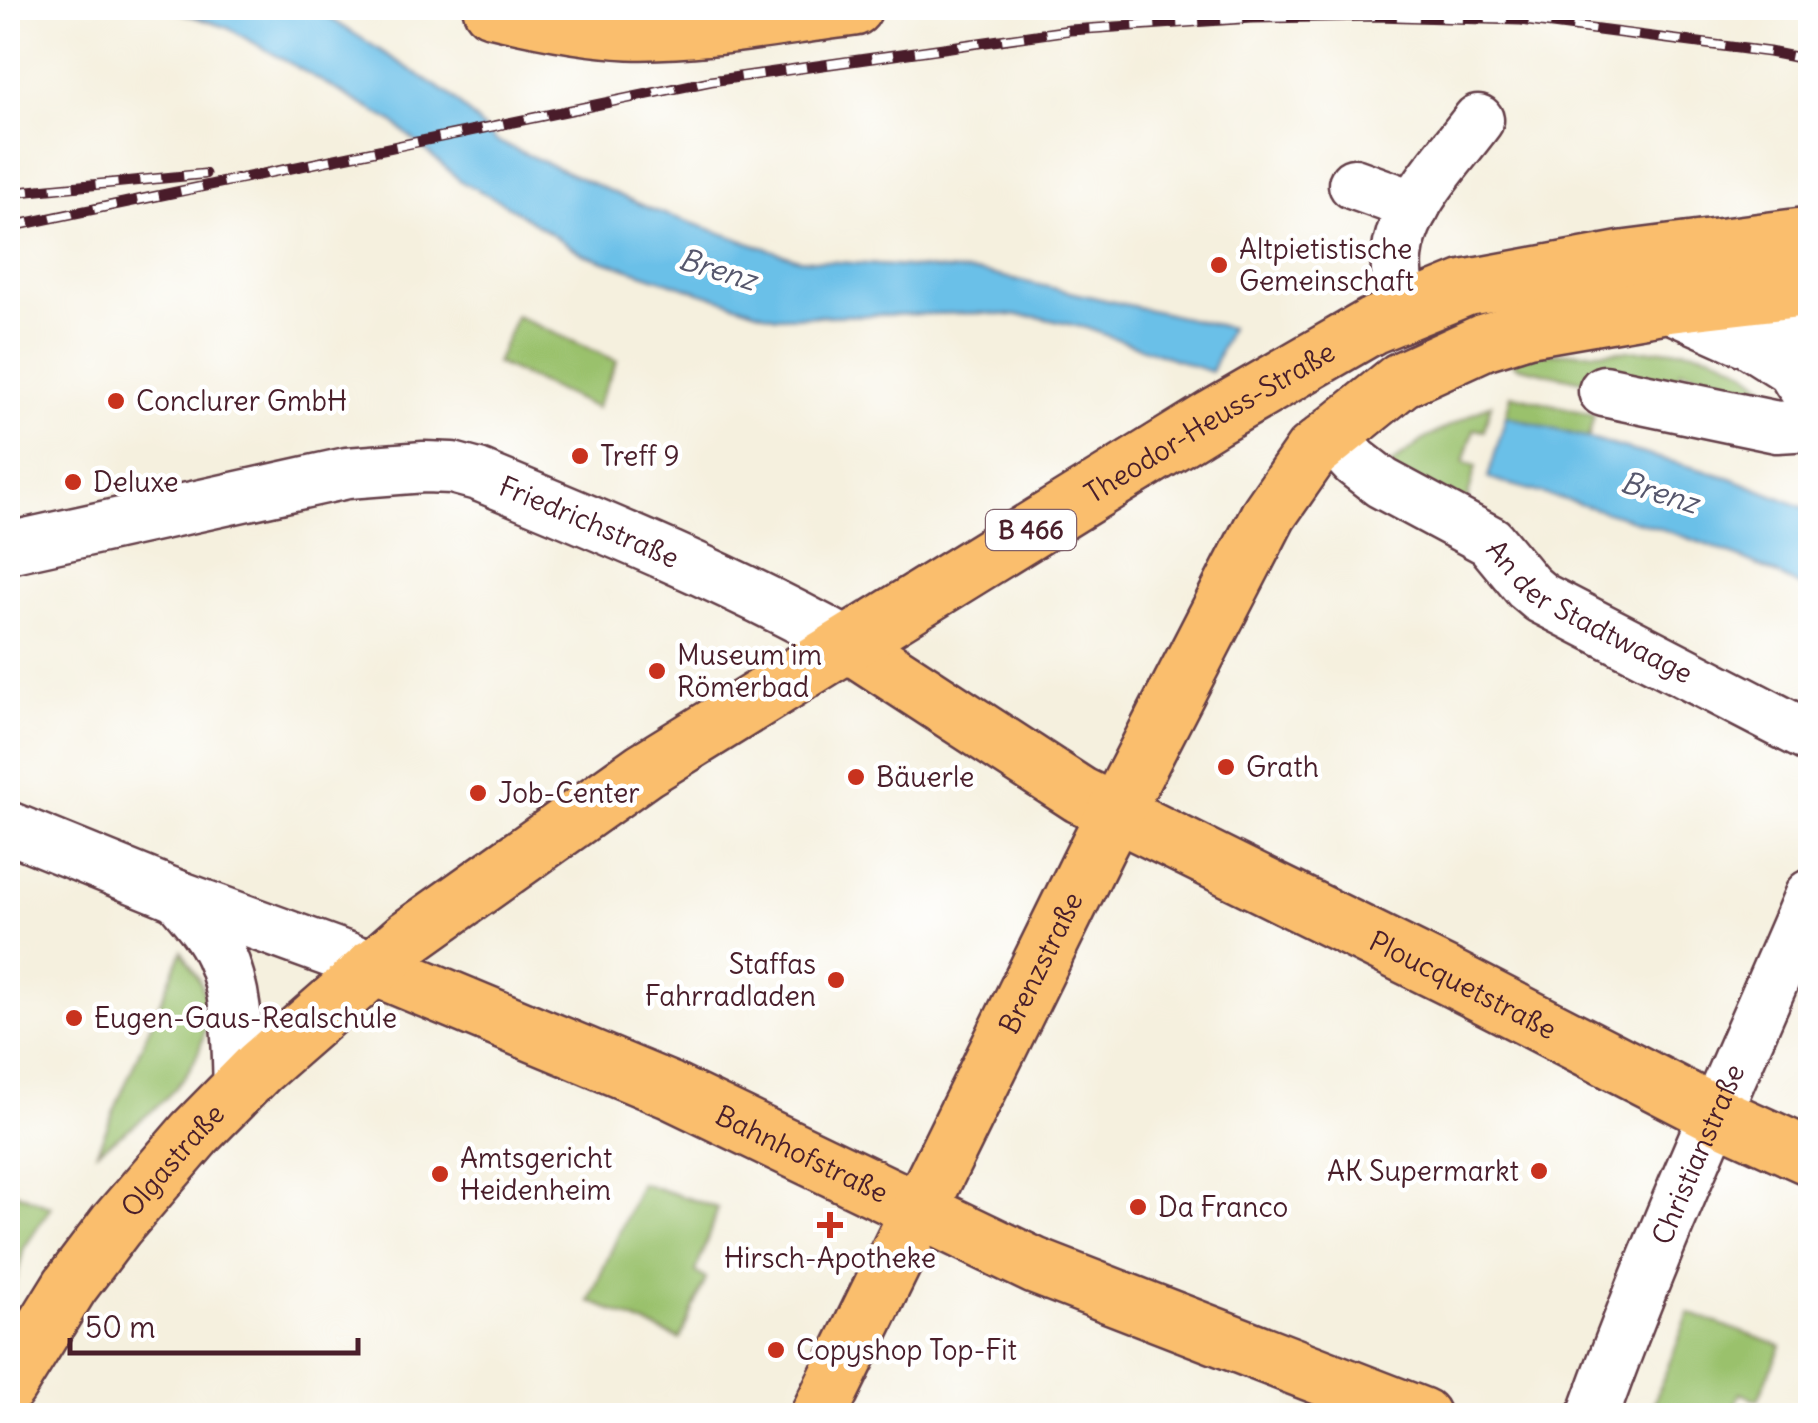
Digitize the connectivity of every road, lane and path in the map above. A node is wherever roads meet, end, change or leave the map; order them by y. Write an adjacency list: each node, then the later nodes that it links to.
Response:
1 (491, 8): 2 (main road)
2 (854, 8)
3 (1478, 120): 5 (street)
4 (1354, 184): 5 (street)
5 (1414, 206): 9 (street)
6 (1810, 235): 9 (main road, Theodor-Heuss-Straße / B 466)
7 (1805, 279): 8 (main road); 10 (street)
8 (1665, 305): 10 (street); 13 (main road)
9 (1408, 310): 15 (main road, Theodor-Heuss-Straße / B 466)
10 (1802, 383)
11 (1604, 392): 12 (street)
12 (1810, 425)
13 (1330, 435): 16 (street, An der Stadtwaage); 17 (main road, Brenzstraße)
14 (8, 548): 15 (street, Friedrichstraße)
15 (850, 645): 17 (main road, Friedrichstraße); 21 (main road, Theodor-Heuss-Straße / B 466)
16 (1810, 737)
17 (1115, 813): 23 (main road, Ploucquetstraße); 25 (main road, Brenzstraße)
18 (8, 827): 20 (street, Bahnhofstraße)
19 (1810, 895): 23 (street, Christianstraße)
20 (178, 896): 21 (street, Bahnhofstraße); 22 (street, Bahnhofstraße)
21 (372, 967): 22 (main road, Olgastraße / B 466); 25 (main road, Bahnhofstraße)
22 (239, 1088): 26 (main road, Olgastraße / B 466)
23 (1715, 1114): 24 (main road, Ploucquetstraße); 29 (street, Christianstraße)
24 (1810, 1157)
25 (917, 1212): 27 (main road, Brenzstraße); 28 (main road, Bahnhofstraße)
26 (8, 1386)
27 (818, 1416)
28 (1422, 1416)
29 (1594, 1416)

